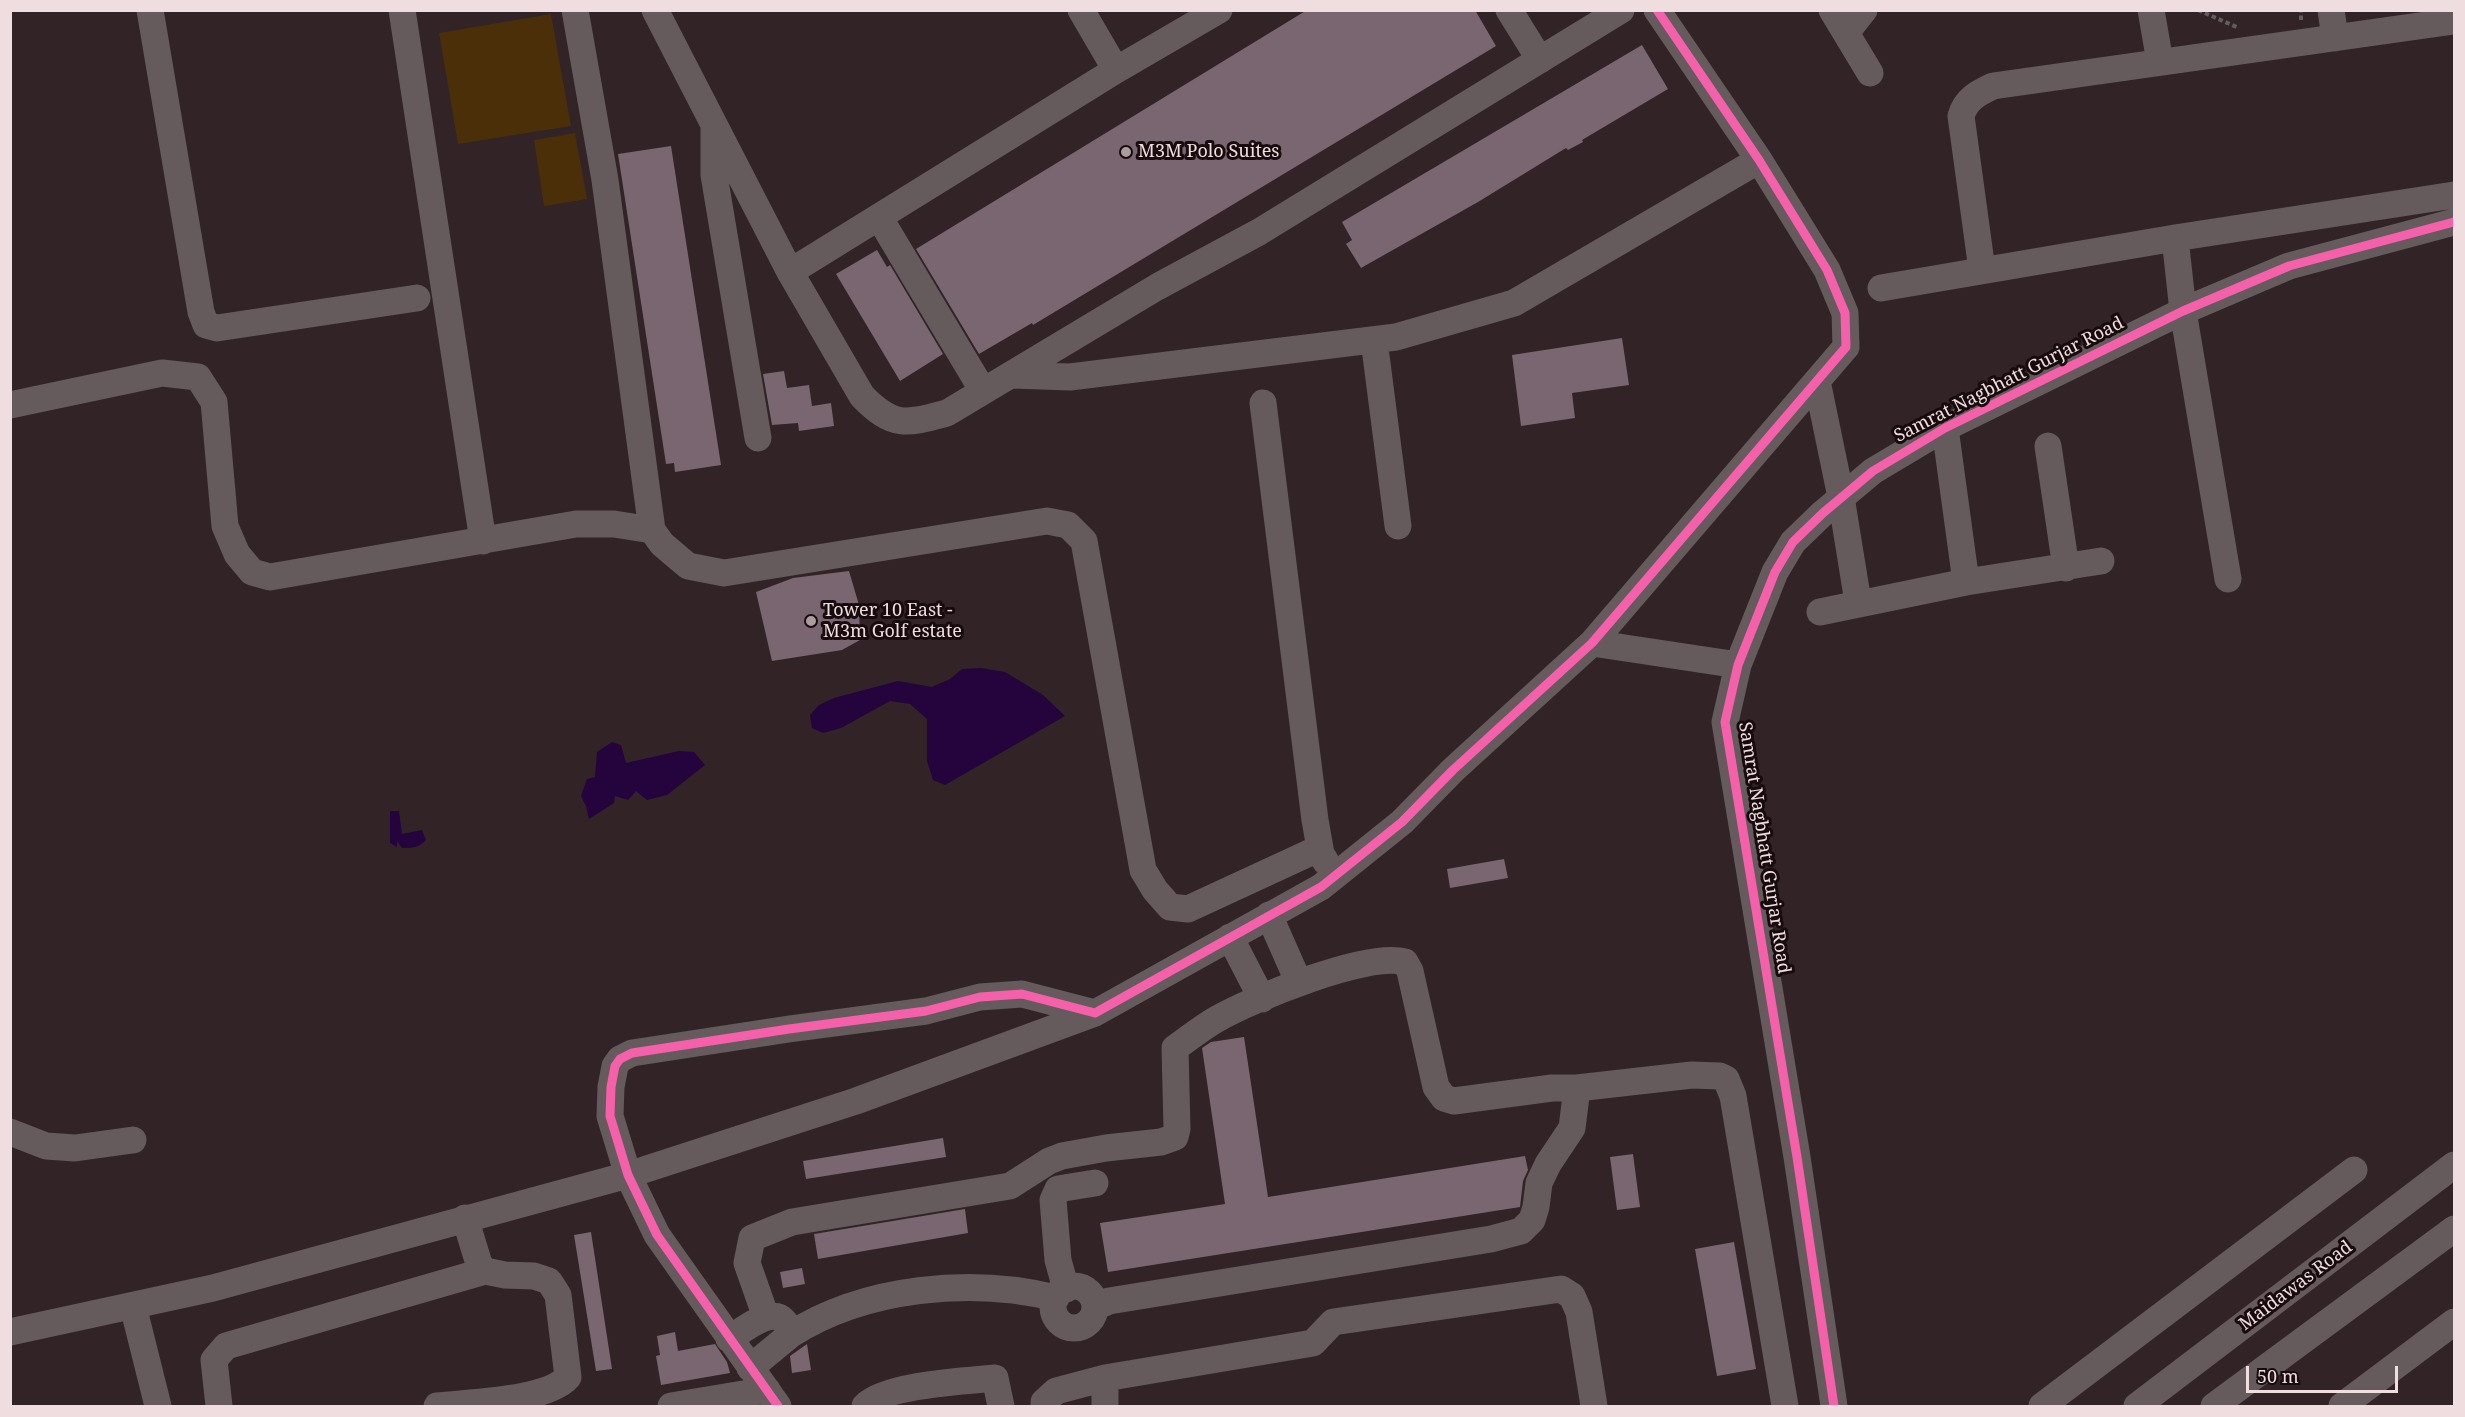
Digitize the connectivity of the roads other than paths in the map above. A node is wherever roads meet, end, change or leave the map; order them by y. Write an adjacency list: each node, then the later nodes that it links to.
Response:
1 (150, 10): 30 (street)
2 (402, 10): 44 (street)
3 (574, 10): 43 (street)
4 (1081, 10): 19 (street)
5 (1219, 10): 19 (street)
6 (1509, 10): 17 (street)
7 (1621, 10): 17 (street)
8 (1657, 10): 22 (street)
9 (1832, 10): 15 (street)
10 (1864, 10): 15 (street)
11 (2151, 10): 18 (street)
12 (2331, 10): 16 (street)
13 (662, 13): 21 (street)
14 (2454, 21): 16 (street)
15 (1846, 33): 20 (street)
16 (2335, 38): 18 (street)
17 (1540, 60): 33 (street)
18 (2160, 63): 27 (street)
19 (1116, 69): 24 (street)
20 (1870, 73)
21 (714, 124): 28 (street); 39 (street)
22 (1759, 160): 32 (street); 34 (street)
23 (2454, 195): 26 (street)
24 (879, 217): 28 (street); 35 (street)
25 (2454, 222): 31 (street, Samrat Nagbhatt Gurjar Road)
26 (2175, 238): 27 (street); 31 (street)
27 (1982, 270): 29 (street)
28 (790, 272): 35 (street)
29 (1881, 288)
30 (417, 298)
31 (2184, 311): 38 (street, Samrat Nagbhatt Gurjar Road); 47 (street)
32 (1374, 340): 33 (street); 42 (street)
33 (1013, 375): 35 (street)
34 (1817, 381): 41 (street); 51 (street)
35 (983, 391)
36 (1263, 403): 53 (street)
37 (10, 405): 44 (street)
38 (1945, 428): 41 (street, Samrat Nagbhatt Gurjar Road); 48 (street)
39 (758, 438)
40 (2048, 446): 46 (street)
41 (1841, 497): 49 (street); 52 (street, Samrat Nagbhatt Gurjar Road)
42 (1398, 526)
43 (652, 530): 44 (street); 53 (street)
44 (483, 541)
45 (2101, 561): 46 (street)
46 (2066, 568): 48 (street)
47 (2228, 579)
48 (1966, 582): 49 (street)
49 (1858, 602): 50 (street)
50 (1820, 612)
51 (1592, 643): 52 (street); 54 (street)
52 (1738, 665): 90 (street, Samrat Nagbhatt Gurjar Road)
53 (1320, 848): 54 (street)
54 (1334, 876): 55 (street)
55 (1269, 915): 56 (street); 57 (street)
56 (1230, 937): 58 (street); 59 (street)
57 (1299, 983): 58 (street); 60 (street)
58 (1262, 999): 72 (street)
59 (1095, 1013): 65 (street); 65 (street)
60 (1577, 1088): 70 (street); 89 (street)
61 (10, 1132): 62 (street)
62 (134, 1140)
63 (2454, 1165): 92 (street, Maidawas Road)
64 (2354, 1170): 91 (street)
65 (628, 1175): 67 (street); 76 (street)
66 (1095, 1183): 70 (street)
67 (465, 1218): 69 (street); 71 (street)
68 (2454, 1229): 93 (street)
69 (485, 1271): 81 (street); 82 (street)
70 (1061, 1294): 75 (street)
71 (134, 1306): 74 (street); 80 (street)
72 (766, 1317): 75 (street); 76 (street)
73 (2454, 1322): 94 (street)
74 (10, 1332)
75 (790, 1335): 77 (street)
76 (729, 1339): 77 (street)
77 (750, 1368): 79 (street)
78 (1105, 1378): 86 (street); 87 (street); 88 (street)
79 (772, 1398): 83 (street)
80 (158, 1407)
81 (219, 1407)
82 (437, 1407)
83 (671, 1407)
84 (865, 1407): 85 (street)
85 (1001, 1407)
86 (1044, 1407)
87 (1105, 1407)
88 (1594, 1407)
89 (1785, 1407)
90 (1834, 1407)
91 (2042, 1407)
92 (2137, 1407)
93 (2214, 1407)
94 (2342, 1407)

